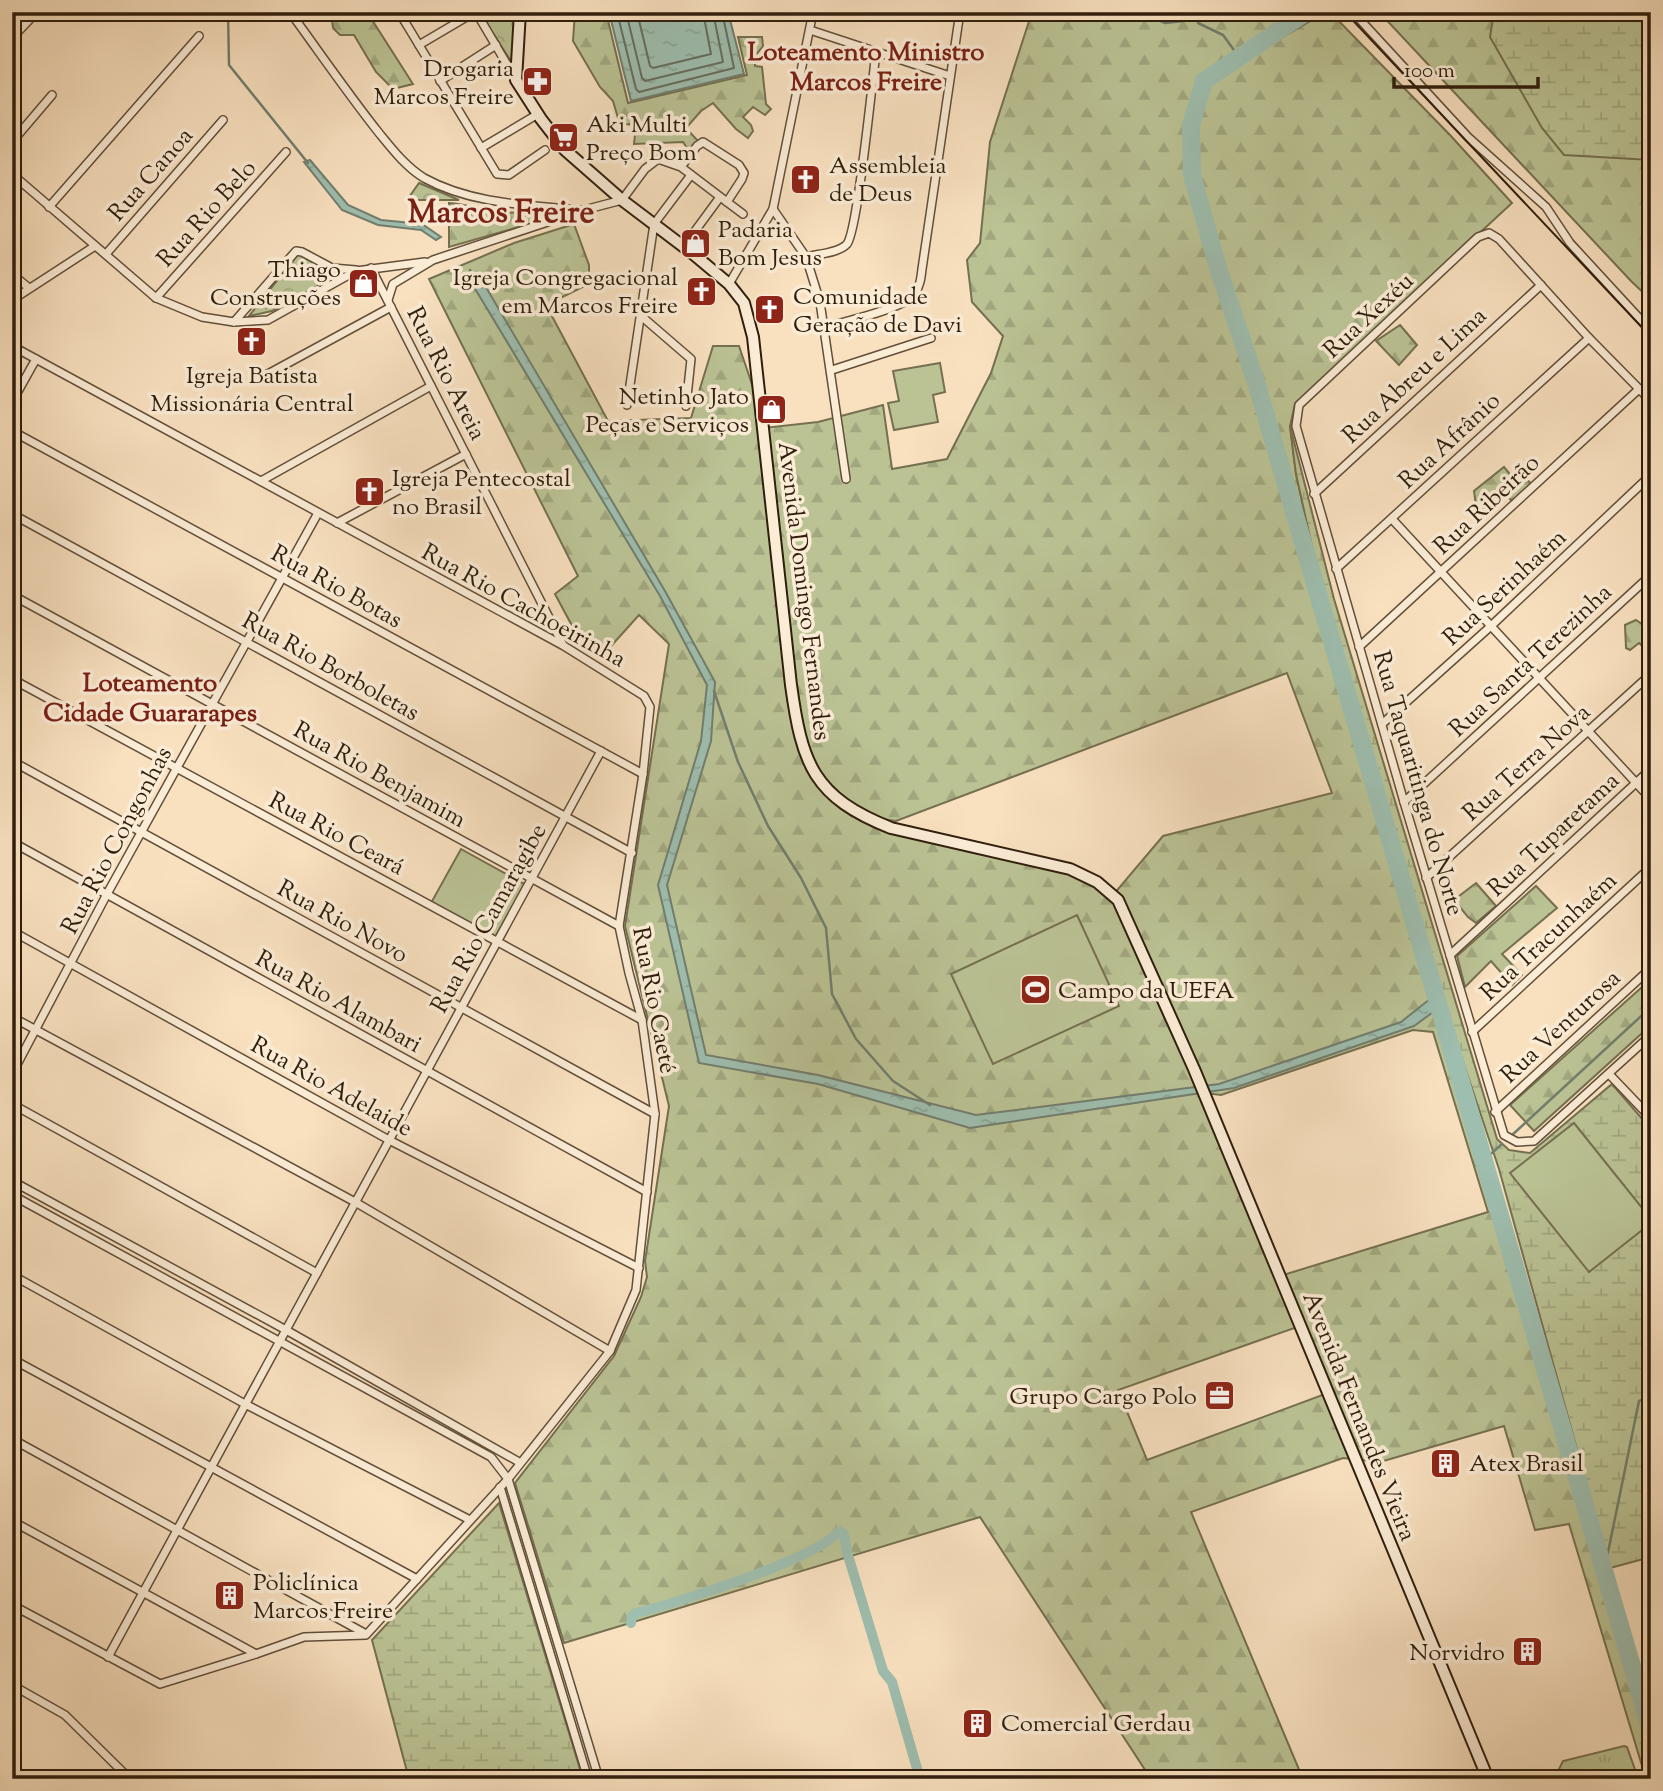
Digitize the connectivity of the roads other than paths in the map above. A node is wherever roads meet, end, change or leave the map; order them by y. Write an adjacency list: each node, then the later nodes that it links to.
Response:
1 (290, 12): 33 (street)
2 (476, 12): 3 (street); 13 (street); 14 (street)
3 (513, 12)
4 (520, 12): 18 (main road)
5 (813, 12): 10 (street)
6 (960, 12): 16 (street)
7 (1353, 12): 53 (street)
8 (400, 13): 13 (street)
9 (30, 19): 12 (street)
10 (810, 30): 15 (street); 32 (street)
11 (199, 36): 31 (street)
12 (12, 38)
13 (419, 45): 17 (street)
14 (496, 45): 17 (street); 18 (street)
15 (876, 52): 16 (street); 39 (street)
16 (950, 76): 52 (street)
17 (440, 80): 23 (street)
18 (516, 80): 20 (main road)
19 (52, 95): 22 (street)
20 (538, 114): 23 (street); 29 (main road)
21 (223, 120): 38 (street, Rua Canoa)
22 (12, 142)
23 (481, 148): 24 (street)
24 (545, 150)
25 (286, 152): 47 (street, Rua Rio Belo)
26 (681, 167): 28 (street); 29 (street); 30 (street)
27 (12, 174): 31 (street)
28 (691, 175): 30 (street); 35 (street)
29 (622, 200): 33 (street); 35 (main road)
30 (724, 200): 34 (street); 37 (street)
31 (49, 207): 36 (street)
32 (773, 209): 39 (street); 44 (street)
33 (584, 210): 40 (street)
34 (743, 214)
35 (654, 224): 37 (main road, Avenida Domingo Fernandes); 50 (street)
36 (95, 246): 38 (street); 46 (street)
37 (684, 246): 44 (main road, Avenida Domingo Fernandes)
38 (106, 254): 47 (street)
39 (806, 257): 52 (street)
40 (433, 260): 41 (street); 49 (street)
41 (372, 268): 42 (street); 49 (street, Rua Rio Areia)
42 (356, 271): 51 (street); 51 (street)
43 (12, 274): 46 (street)
44 (729, 284): 121 (main road, Avenida Domingo Fernandes)
45 (1541, 285): 55 (street); 66 (street, Rua Xexéu); 72 (street, Rua Abreu e Lima)
46 (29, 288): 48 (street)
47 (156, 299): 51 (street)
48 (12, 300)
49 (390, 303): 59 (street); 60 (street, Rua Rio Areia)
50 (640, 315): 64 (street); 65 (street)
51 (234, 322)
52 (825, 327): 58 (street)
53 (1651, 331)
54 (931, 338): 58 (street)
55 (1589, 338): 61 (street); 75 (street, Rua Afrânio)
56 (12, 346): 57 (street, Rua Rio Cachoeirinha)
57 (36, 359): 62 (street); 71 (street, Rua Rio Cachoeirinha)
58 (832, 370): 70 (street)
59 (266, 375)
60 (432, 386): 68 (street, Rua Rio Areia); 71 (street)
61 (1639, 389): 63 (street); 78 (street, Rua Ribeirão)
62 (12, 401)
63 (1651, 401)
64 (627, 405)
65 (686, 405)
66 (1296, 426): 72 (street, Rua Taquaritinga do Norte)
67 (12, 431): 80 (street, Rua Rio Botas)
68 (466, 454): 76 (street); 84 (street, Rua Rio Areia)
69 (1651, 475): 82 (street, Rua Serinhaém)
70 (846, 479)
71 (261, 481): 73 (street, Rua Rio Cachoeirinha)
72 (1314, 494): 77 (street, Rua Taquaritinga do Norte)
73 (317, 513): 76 (street, Rua Rio Cachoeirinha); 80 (street, Rua Rio Congonhas)
74 (12, 514): 83 (street, Rua Rio Borboletas)
75 (1392, 519): 77 (street, Rua Afrânio); 78 (street)
76 (337, 523): 84 (street, Rua Rio Cachoeirinha)
77 (1336, 569): 85 (street, Rua Taquaritinga do Norte)
78 (1441, 572): 82 (street); 85 (street, Rua Ribeirão)
79 (1651, 575): 87 (street, Rua Santa Terezinha)
80 (282, 578): 83 (street, Rua Rio Congonhas); 93 (street, Rua Rio Botas)
81 (12, 595): 90 (street, Rua Rio Benjamim)
82 (1491, 626): 87 (street); 91 (street, Rua Serinhaém)
83 (246, 642): 90 (street, Rua Rio Congonhas); 101 (street, Rua Rio Borboletas)
84 (564, 646): 89 (street, Rua Rio Cachoeirinha)
85 (1359, 648): 91 (street, Rua Taquaritinga do Norte)
86 (1651, 674): 92 (street, Rua Terra Nova)
87 (1539, 678): 92 (street); 100 (street, Rua Santa Terezinha)
88 (12, 679): 95 (street, Rua Rio Ceará)
89 (647, 699): 97 (street, Rua Rio Caeté)
90 (212, 704): 95 (street, Rua Rio Congonhas); 106 (street, Rua Rio Benjamim)
91 (1382, 724): 100 (street, Rua Taquaritinga do Norte)
92 (1589, 732): 98 (street); 107 (street, Rua Terra Nova)
93 (601, 751): 97 (street, Rua Rio Botas); 101 (street, Rua Rio Camaragibe)
94 (12, 761): 102 (street, Rua Rio Novo)
95 (177, 768): 102 (street, Rua Rio Congonhas); 111 (street, Rua Rio Ceará)
96 (1651, 769): 98 (street, Rua Tuparetama)
97 (643, 774): 104 (street, Rua Rio Caeté)
98 (1636, 783): 99 (street); 112 (street, Rua Tuparetama)
99 (1651, 799)
100 (1404, 803): 107 (street, Rua Taquaritinga do Norte)
101 (565, 817): 104 (street, Rua Rio Borboletas); 106 (street, Rua Rio Camaragibe)
102 (141, 832): 108 (street, Rua Rio Congonhas); 115 (street, Rua Rio Novo)
103 (12, 842): 108 (street, Rua Rio Alambari)
104 (632, 853): 109 (street, Rua Rio Caeté)
105 (1651, 867): 119 (street, Rua Tracunhaém)
106 (531, 878): 109 (street, Rua Rio Benjamim); 111 (street, Rua Rio Camaragibe)
107 (1426, 878): 112 (street, Rua Taquaritinga do Norte)
108 (107, 894): 113 (street, Rua Rio Congonhas); 122 (street, Rua Rio Alambari)
109 (619, 926): 117 (street, Rua Rio Caeté)
110 (12, 931): 113 (street, Rua Rio Adelaide)
111 (497, 942): 115 (street, Rua Rio Camaragibe); 117 (street, Rua Rio Ceará)
112 (1450, 955): 119 (street, Rua Taquaritinga do Norte)
113 (71, 964): 118 (street, Rua Rio Congonhas); 129 (street, Rua Rio Adelaide)
114 (1651, 968): 126 (street, Rua Venturosa)
115 (461, 1007): 122 (street, Rua Rio Camaragibe); 127 (street, Rua Rio Novo)
116 (12, 1017): 118 (street)
117 (642, 1020): 127 (street, Rua Rio Caeté)
118 (36, 1030): 123 (street, Rua Rio Congonhas); 133 (street)
119 (1472, 1032): 126 (street, Rua Taquaritinga do Norte)
120 (1651, 1035): 124 (street)
121 (1194, 1069): 160 (main road, Avenida Fernandes Vieira)
122 (426, 1072): 129 (street, Rua Rio Camaragibe); 131 (street, Rua Rio Alambari)
123 (12, 1074)
124 (1609, 1074): 126 (street, Rua Taquaritinga do Norte); 128 (street)
125 (12, 1104): 135 (street)
126 (1495, 1112)
127 (655, 1114): 131 (street, Rua Rio Caeté)
128 (1651, 1118)
129 (389, 1140): 133 (street, Rua Rio Camaragibe); 134 (street, Rua Rio Adelaide)
130 (12, 1181): 137 (street)
131 (647, 1192): 134 (street, Rua Rio Caeté)
132 (12, 1195): 138 (street)
133 (355, 1202): 135 (street, Rua Rio Camaragibe); 139 (street)
134 (639, 1268): 139 (street, Rua Rio Caeté)
135 (317, 1273): 137 (street, Rua Rio Camaragibe)
136 (12, 1275): 141 (street)
137 (286, 1330): 138 (street, Rua Rio Camaragibe); 143 (street)
138 (280, 1340): 141 (street, Rua Rio Camaragibe); 145 (street)
139 (610, 1351): 143 (street, Rua Rio Caeté)
140 (12, 1359): 144 (street)
141 (245, 1404): 144 (street, Rua Rio Camaragibe); 147 (street)
142 (12, 1439): 149 (street)
143 (519, 1462): 145 (street, Rua Rio Caeté)
144 (211, 1467): 149 (street, Rua Rio Camaragibe); 150 (street)
145 (508, 1479): 146 (street, Rua Rio Caeté); 159 (street)
146 (500, 1488): 147 (street, Rua Rio Caeté); 158 (street)
147 (470, 1520): 150 (street, Rua Rio Caeté)
148 (12, 1521): 151 (street)
149 (177, 1530): 151 (street, Rua Rio Camaragibe); 153 (street)
150 (417, 1579): 153 (street, Rua Rio Caeté)
151 (142, 1594): 154 (street); 155 (street, Rua Rio Camaragibe)
152 (12, 1605): 155 (street)
153 (366, 1634): 154 (street)
154 (256, 1654): 155 (street)
155 (108, 1657)
156 (12, 1685): 157 (street)
157 (130, 1779)
158 (588, 1779)
159 (599, 1779)
160 (1488, 1779)

